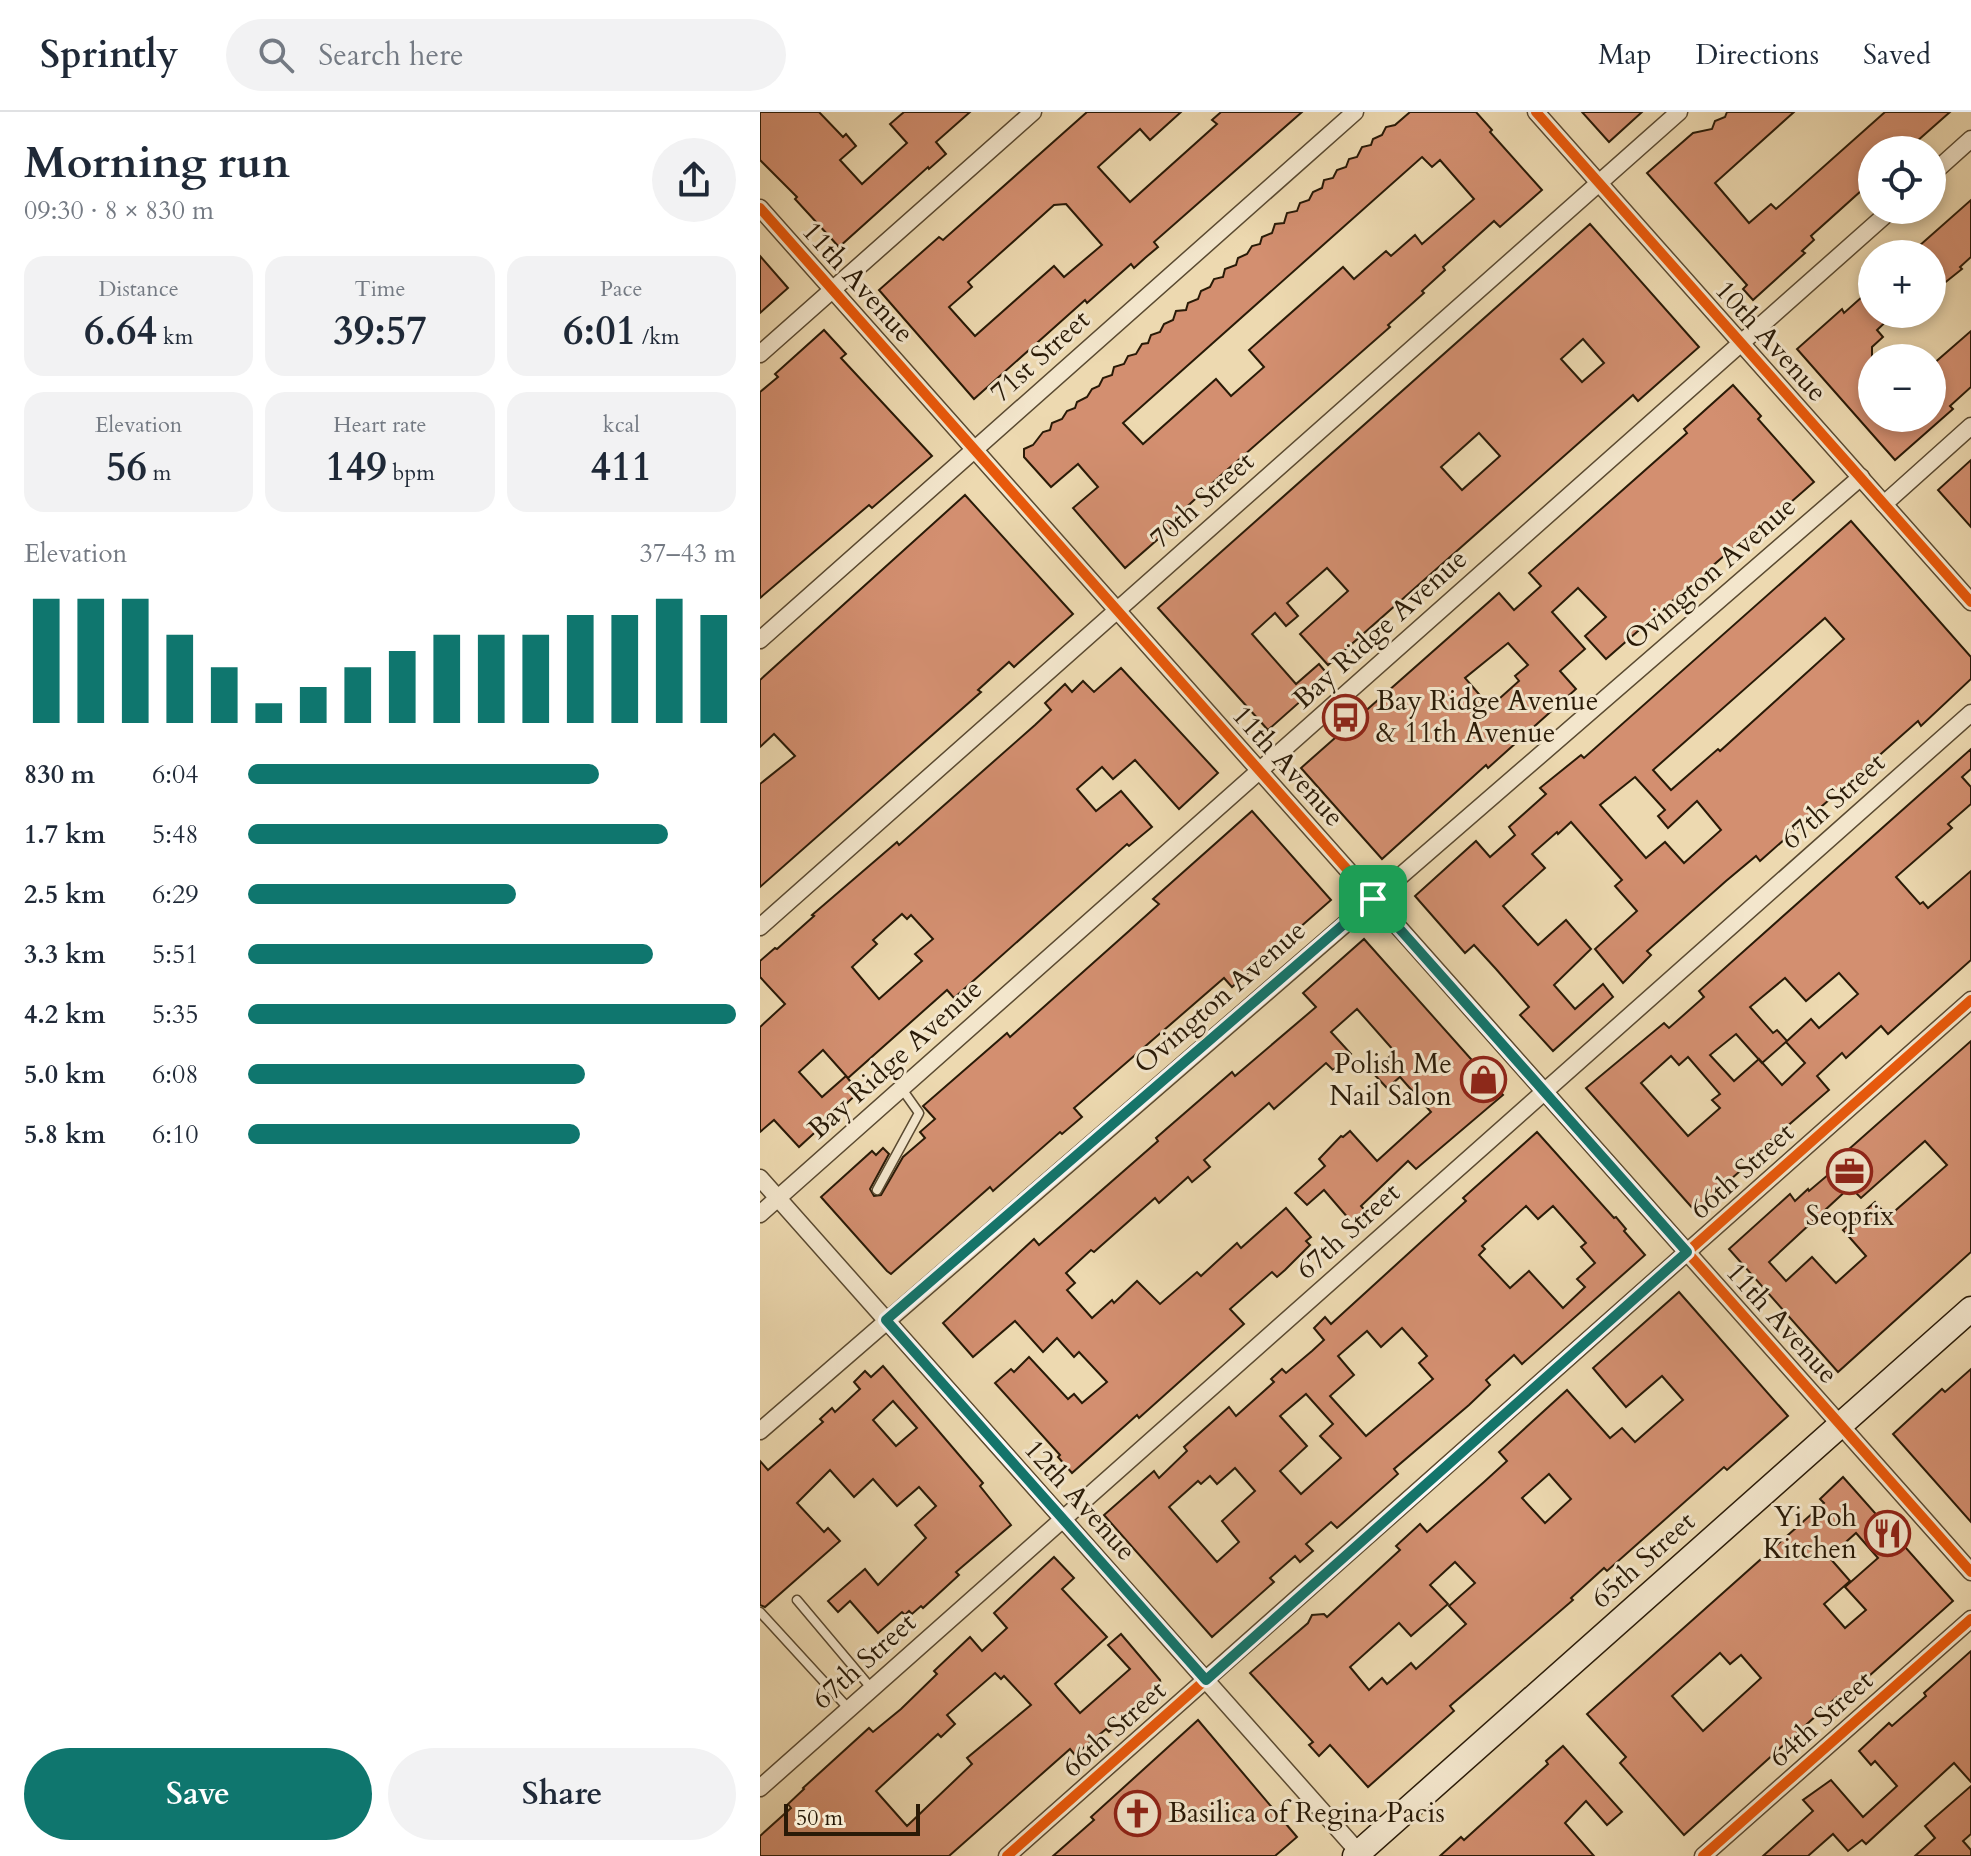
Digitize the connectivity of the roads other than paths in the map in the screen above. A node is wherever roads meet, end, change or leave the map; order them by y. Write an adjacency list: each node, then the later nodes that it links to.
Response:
1 (1033, 112): 10 (street)
2 (1355, 112): 14 (street, 71st Street)
3 (1536, 112): 7 (street, 10th Avenue)
4 (1679, 112): 7 (street, 70th Street)
5 (1971, 139): 6 (street)
6 (1946, 161)
7 (1599, 183): 11 (street, 10th Avenue); 18 (street, 70th Street)
8 (764, 219): 10 (street, 11th Avenue)
9 (1875, 224): 11 (street, Bay Ridge Avenue)
10 (832, 290): 12 (street); 14 (street, 11th Avenue)
11 (1741, 343): 15 (street, 10th Avenue); 21 (street, Bay Ridge Avenue)
12 (760, 354)
13 (1971, 426): 16 (street)
14 (974, 450): 18 (street, 11th Avenue); 19 (street, 71st Street)
15 (1861, 477): 16 (street, 10th Avenue); 22 (street, Ovington Avenue)
16 (1884, 504): 17 (street, 10th Avenue)
17 (1971, 602)
18 (1117, 610): 21 (street, 11th Avenue); 23 (street, 70th Street)
19 (760, 640)
20 (1971, 713): 26 (street, 67th Street)
21 (1259, 770): 22 (street, 11th Avenue); 25 (street, Bay Ridge Avenue)
22 (1373, 899): 26 (street, 11th Avenue); 33 (street, Ovington Avenue)
23 (760, 927)
24 (1971, 1000): 31 (street, 66th Street)
25 (901, 1088): 28 (lane); 29 (street, Bay Ridge Avenue)
26 (1545, 1091): 31 (street, 11th Avenue); 36 (street, 67th Street)
27 (760, 1178): 29 (street, 12th Avenue)
28 (877, 1190)
29 (778, 1198): 30 (street, Bay Ridge Avenue); 33 (street, 12th Avenue)
30 (760, 1214)
31 (1687, 1252): 34 (street, 11th Avenue); 41 (street, 66th Street)
32 (1971, 1309): 34 (main road, 65th Street)
33 (886, 1320): 35 (street, Ovington Avenue); 36 (street, 12th Avenue)
34 (1841, 1425): 37 (street, 11th Avenue); 45 (main road, 65th Street)
35 (760, 1431)
36 (1063, 1519): 41 (street, 12th Avenue); 42 (street, 67th Street)
37 (1971, 1572)
38 (797, 1600): 42 (lane)
39 (760, 1612): 43 (lane)
40 (1971, 1619): 47 (street, 64th Street)
41 (1206, 1680): 45 (street, 12th Avenue); 46 (street, 66th Street)
42 (872, 1689): 43 (street, 67th Street)
43 (849, 1709): 44 (street, 67th Street)
44 (760, 1788)
45 (1358, 1855)
46 (1007, 1856)
47 (1703, 1856)

